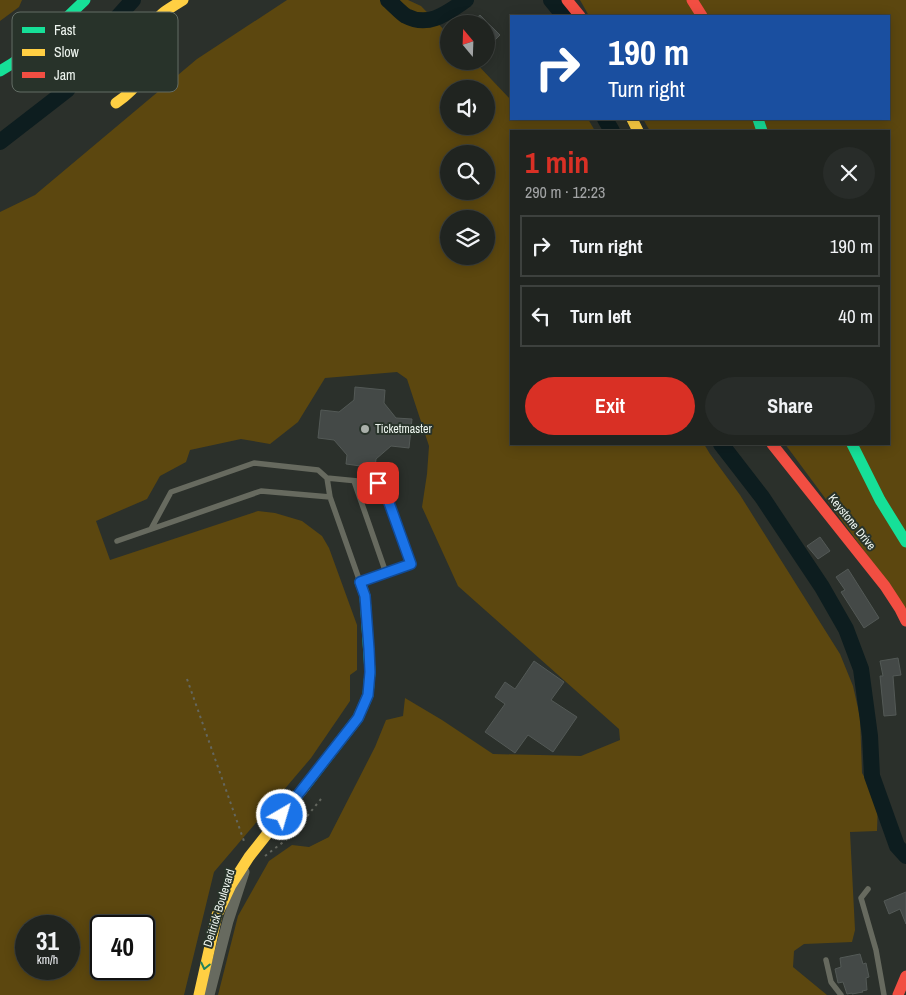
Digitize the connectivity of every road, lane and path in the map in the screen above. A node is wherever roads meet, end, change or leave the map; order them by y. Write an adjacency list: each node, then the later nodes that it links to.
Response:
1 (85, 0): 5 (street)
2 (183, 0): 6 (street)
3 (567, 0): 7 (street)
4 (692, 0): 8 (street)
5 (72, 12)
6 (165, 12)
7 (579, 15)
8 (701, 15)
9 (12, 64): 10 (street)
10 (0, 72)
11 (131, 92): 12 (street)
12 (116, 103)
13 (773, 445): 23 (street, Keystone Drive)
14 (852, 445): 20 (street)
15 (327, 478): 16 (lane); 17 (lane); 18 (lane)
16 (354, 481): 21 (lane); 21 (lane)
17 (330, 497): 18 (lane); 22 (lane)
18 (151, 529): 19 (lane)
19 (117, 541)
20 (906, 542)
21 (386, 573): 22 (lane)
22 (360, 582): 26 (street)
23 (906, 621)
24 (187, 679): 26 (path)
25 (321, 799): 26 (path)
26 (249, 857): 30 (street, Deitrick Boulevard, one-way to 30); 31 (street, Deitrick Boulevard)
27 (868, 889): 33 (lane)
28 (826, 960): 32 (lane)
29 (906, 976): 34 (street)
30 (199, 995)
31 (209, 995)
32 (841, 995)
33 (884, 995)
34 (898, 995)

